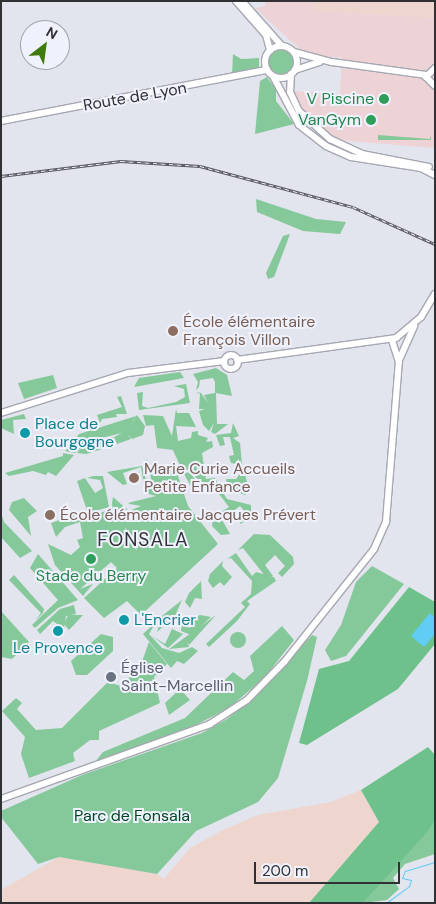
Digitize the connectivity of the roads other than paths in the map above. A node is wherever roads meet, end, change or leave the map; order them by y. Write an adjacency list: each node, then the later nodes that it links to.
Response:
1 (236, 1): 4 (street)
2 (242, 1): 3 (street)
3 (281, 45): 4 (street); 5 (street)
4 (270, 50): 8 (street)
5 (294, 52): 6 (street); 9 (street)
6 (332, 62): 9 (street); 10 (street)
7 (435, 68): 10 (street)
8 (267, 70): 11 (street); 13 (street, Route de Lyon)
9 (293, 72): 11 (street); 14 (street)
10 (426, 74): 12 (street)
11 (273, 76): 15 (street)
12 (435, 86)
13 (1, 121)
14 (435, 170)
15 (435, 174)
16 (435, 294): 17 (street)
17 (415, 324): 18 (street); 19 (street)
18 (393, 339): 19 (street); 20 (street); 22 (street)
19 (404, 348): 22 (street)
20 (238, 360): 21 (street); 21 (street)
21 (224, 361): 23 (street)
22 (399, 362): 24 (street)
23 (1, 413)
24 (1, 799)

